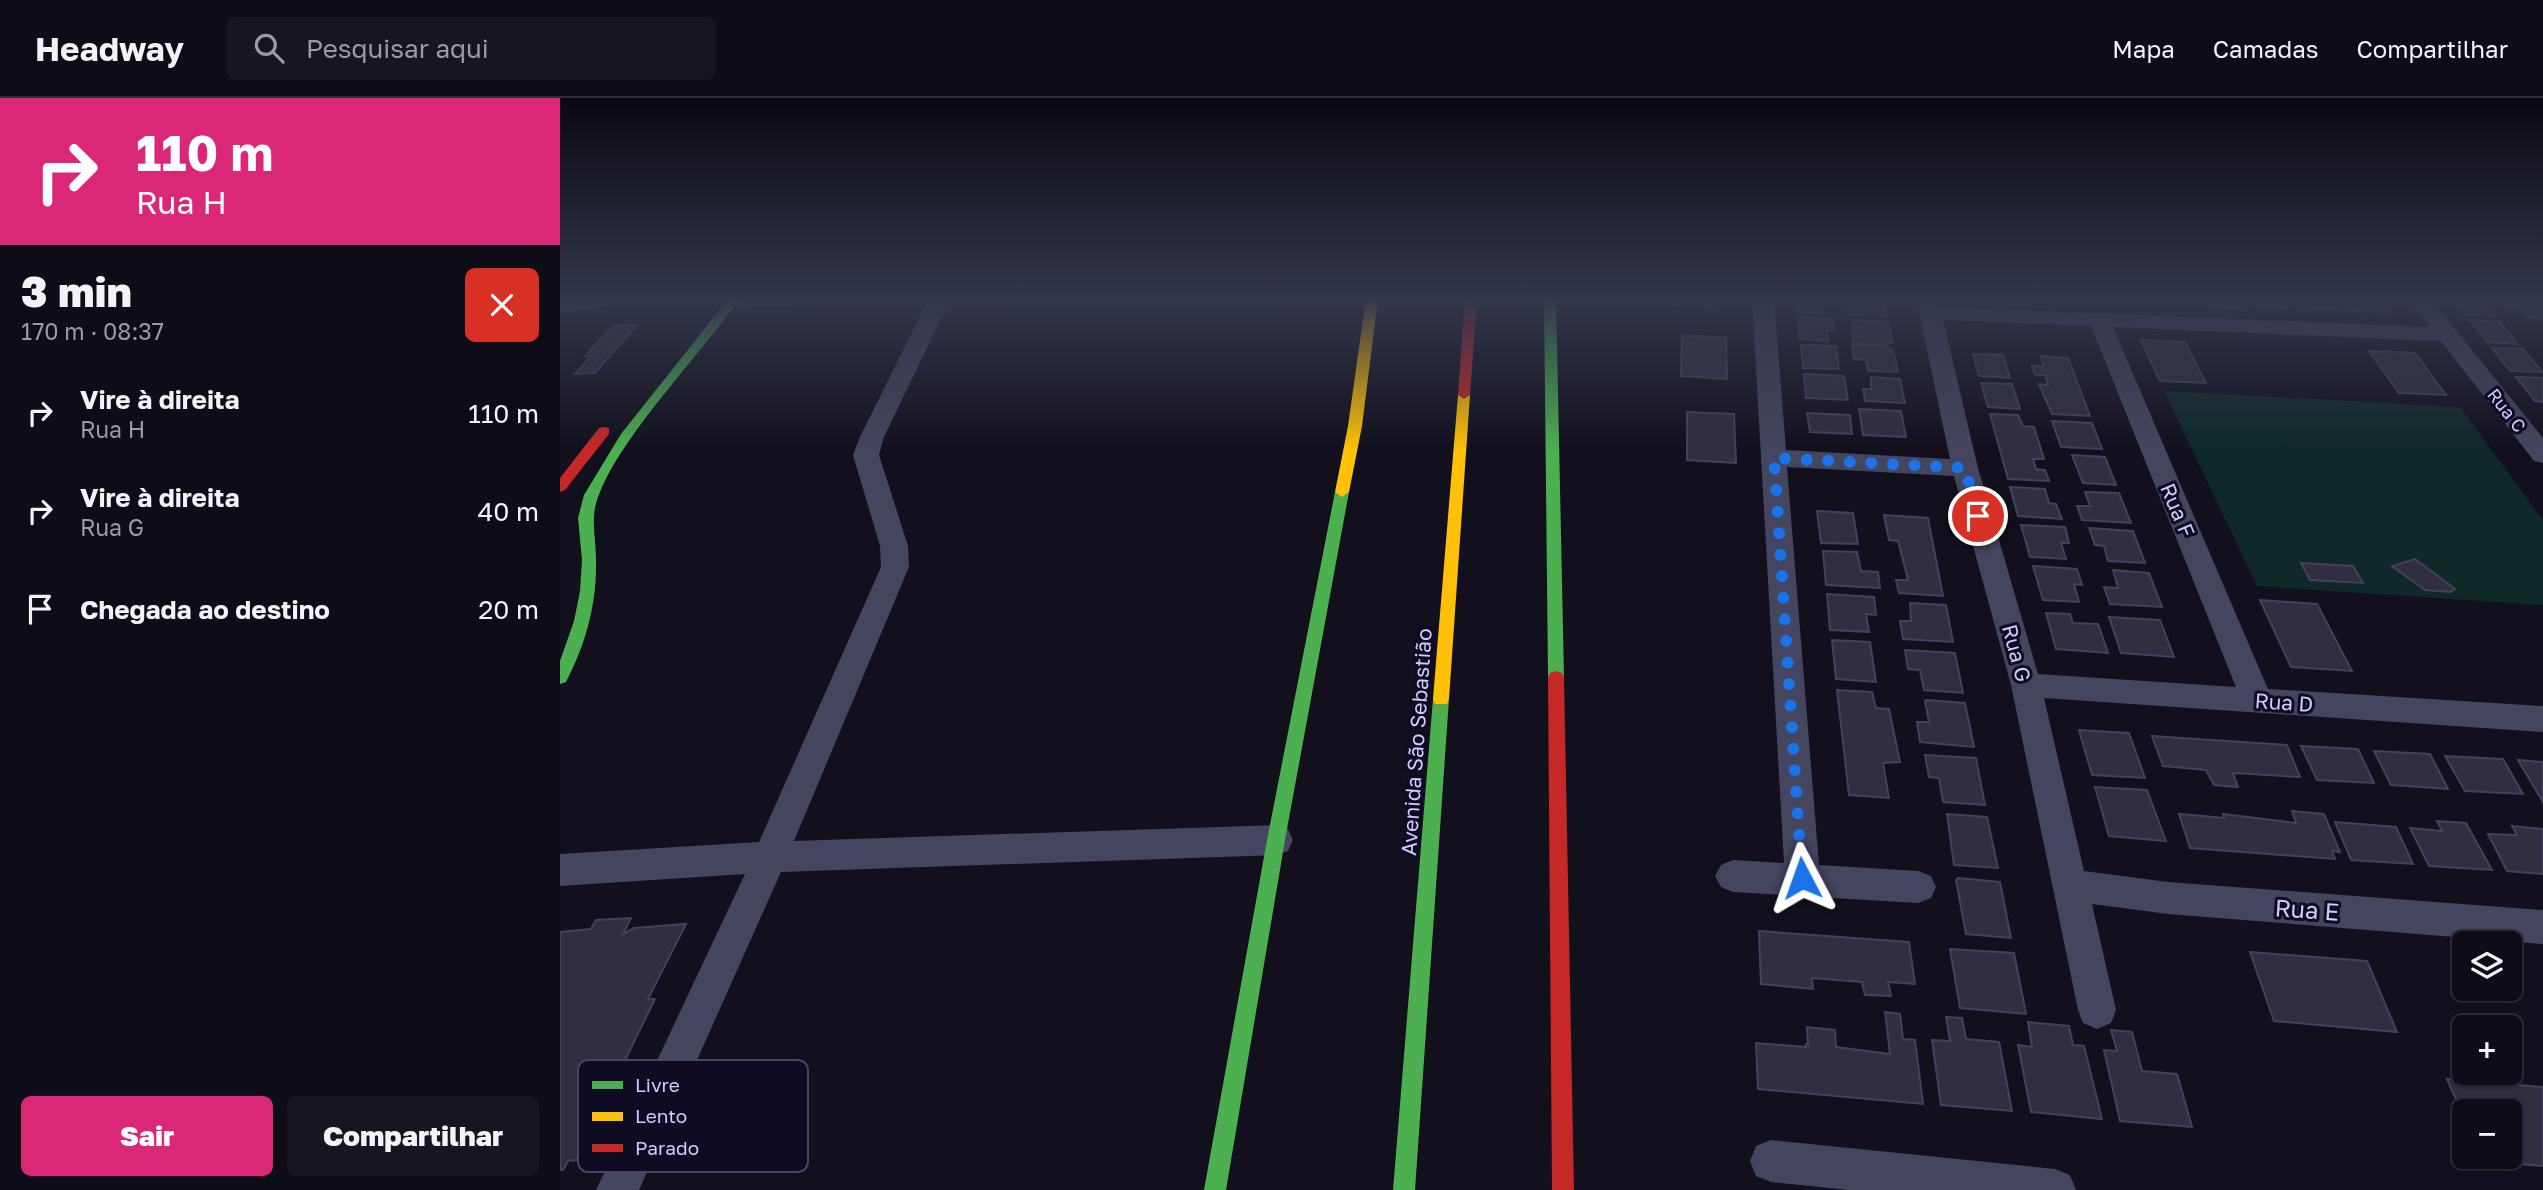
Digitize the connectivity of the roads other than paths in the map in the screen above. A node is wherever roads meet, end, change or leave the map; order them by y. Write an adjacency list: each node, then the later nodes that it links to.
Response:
1 (694, 349): 15 (main road)
2 (915, 349): 20 (street)
3 (1365, 349): 19 (main road)
4 (1467, 349): 33 (main road, Avenida São Sebastião)
5 (1551, 349): 34 (main road)
6 (1767, 349): 12 (street)
7 (1938, 349): 13 (street, Rua G)
8 (2111, 349): 17 (street, Rua F)
9 (2460, 349): 11 (street, Rua C)
10 (618, 413): 14 (main road)
11 (2543, 456)
12 (1774, 458): 13 (street); 23 (street)
13 (1965, 468): 16 (street, Rua G)
14 (560, 487)
15 (560, 678)
16 (2026, 685): 17 (street, Rua D); 24 (street, Rua G)
17 (2258, 700): 18 (street, Rua D)
18 (2543, 719)
19 (1276, 839): 20 (street); 32 (main road)
20 (770, 858): 21 (street); 28 (street)
21 (560, 870)
22 (1733, 876): 23 (street)
23 (1802, 878): 25 (street)
24 (2071, 885): 26 (street, Rua E); 27 (street, Rua G)
25 (1918, 887)
26 (2543, 927)
27 (2097, 1010)
28 (677, 1060)
29 (1772, 1161): 35 (street)
30 (625, 1172): 31 (street)
31 (617, 1190)
32 (1215, 1190)
33 (1404, 1190)
34 (1563, 1190)
35 (2054, 1190)

